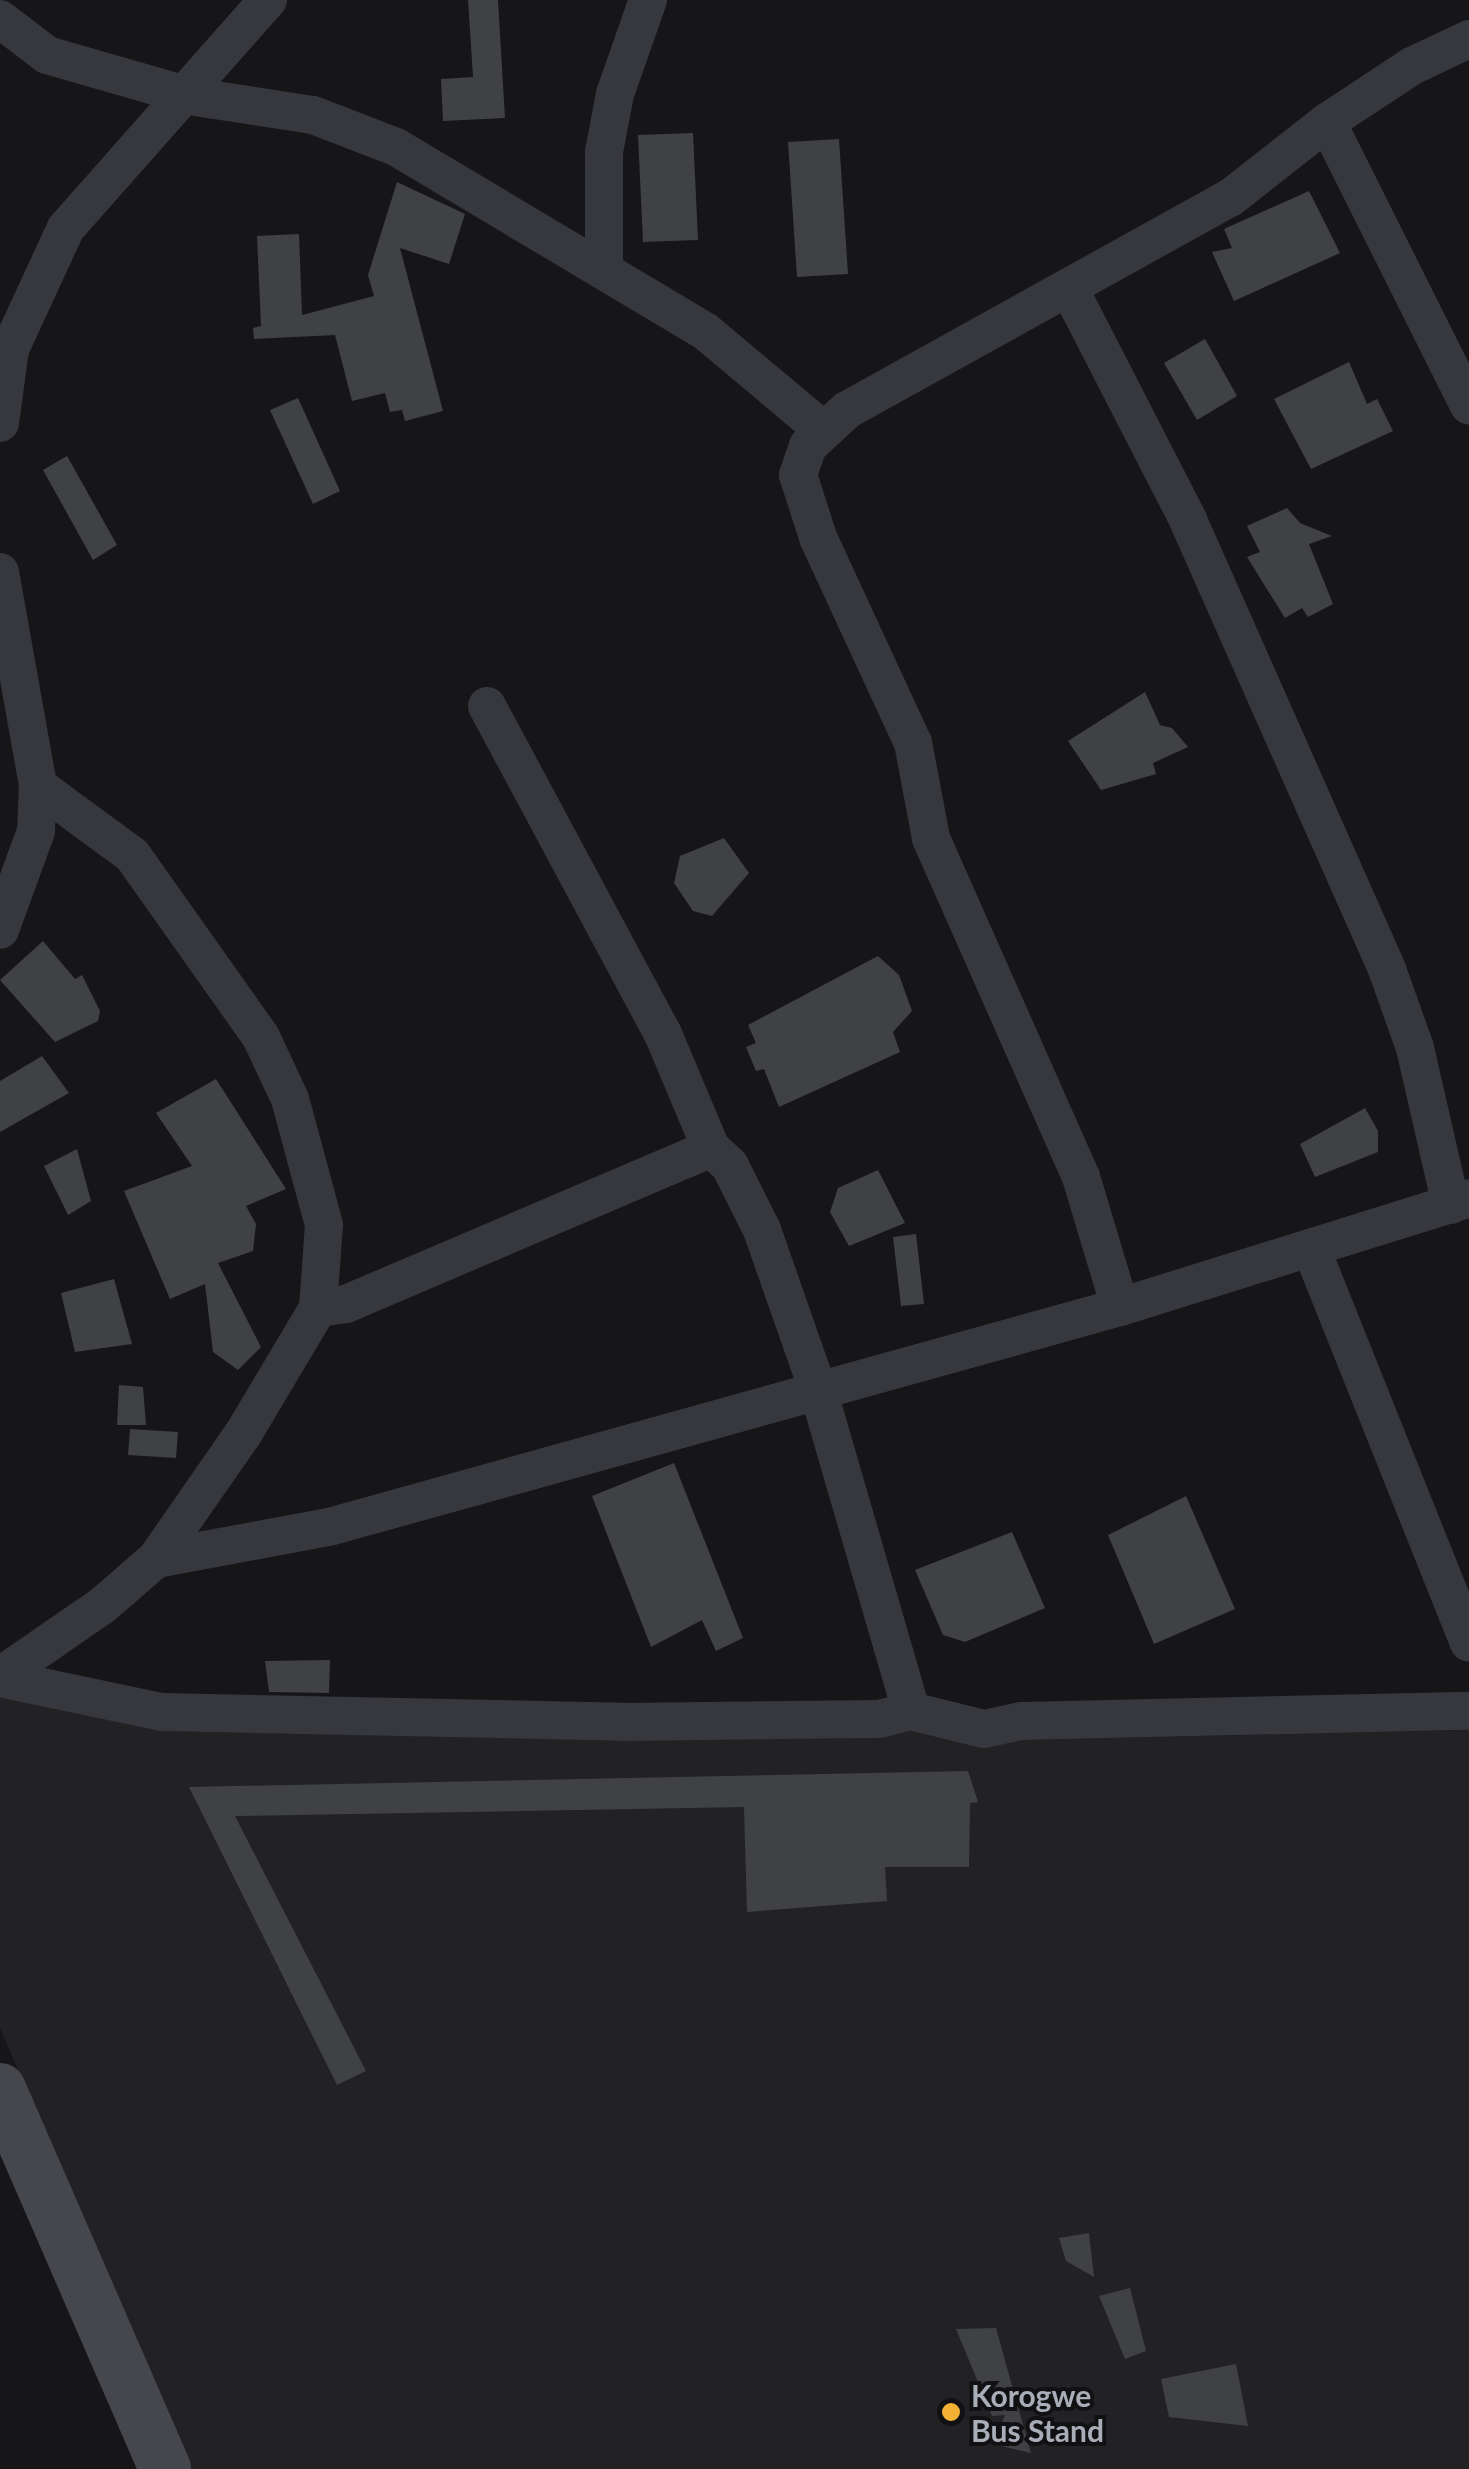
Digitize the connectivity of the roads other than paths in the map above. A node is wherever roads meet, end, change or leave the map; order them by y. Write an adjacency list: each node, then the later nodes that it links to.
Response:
1 (268, 0): 5 (street)
2 (648, 0): 7 (street)
3 (0, 19): 5 (street)
4 (1469, 40): 6 (street)
5 (189, 96): 7 (street); 10 (street)
6 (1328, 122): 8 (street); 9 (street)
7 (604, 266): 11 (street)
8 (1070, 290): 11 (street); 17 (street)
9 (1469, 405)
10 (0, 423)
11 (824, 431): 19 (street)
12 (0, 572): 14 (street)
13 (486, 706): 16 (street)
14 (38, 786): 15 (street); 20 (street)
15 (0, 930)
16 (711, 1148): 20 (street); 21 (street)
17 (1460, 1202): 18 (street)
18 (1311, 1248): 19 (street); 23 (street)
19 (1120, 1306): 21 (street)
20 (318, 1308): 22 (street)
21 (818, 1390): 22 (street); 25 (street)
22 (156, 1559): 24 (street)
23 (1469, 1643)
24 (0, 1677): 25 (street)
25 (911, 1711): 26 (street)
26 (1469, 1711)
27 (0, 2089): 28 (main road)
28 (165, 2469)

